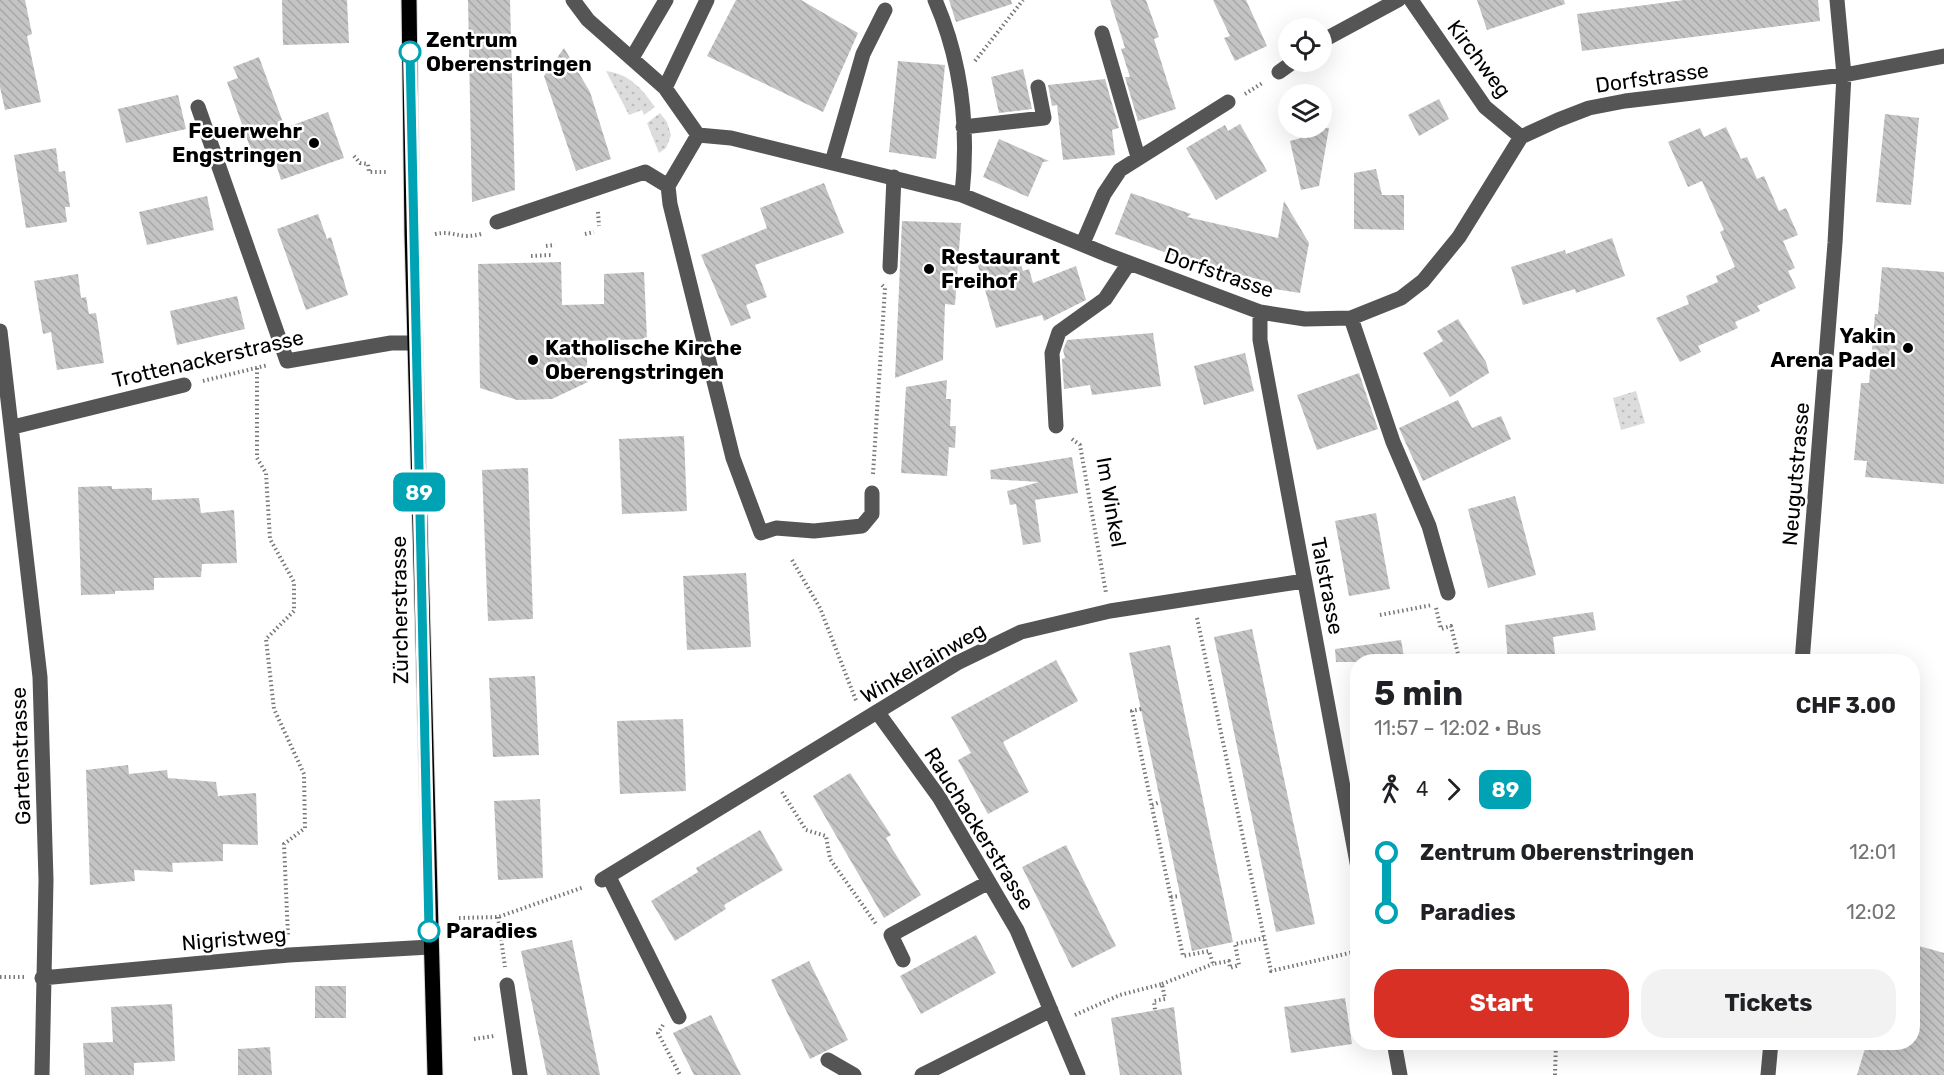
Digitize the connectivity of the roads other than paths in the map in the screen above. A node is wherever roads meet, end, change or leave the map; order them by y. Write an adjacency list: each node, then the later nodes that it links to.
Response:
1 (409, 0): 34 (main road, Zürcherstrasse)
2 (573, 0): 12 (street)
3 (666, 0): 12 (street)
4 (707, 0): 16 (street)
5 (935, 0): 19 (street)
6 (1398, 0): 11 (street)
7 (1411, 0): 21 (street, Kirchweg)
8 (1837, 0): 14 (street, Neugutstrasse)
9 (885, 10): 23 (street)
10 (1102, 33): 22 (street)
11 (1332, 36)
12 (632, 58): 16 (street)
13 (1943, 58): 14 (street, Dorfstrasse)
14 (1844, 75): 21 (street, Dorfstrasse); 41 (street, Neugutstrasse)
15 (1038, 87): 19 (street)
16 (665, 88): 20 (street)
17 (1228, 102): 22 (street)
18 (198, 107): 34 (street, Trottenackerstrasse)
19 (963, 126): 26 (street)
20 (698, 135): 23 (street, Dorfstrasse); 25 (street)
21 (1521, 137): 32 (street, Dorfstrasse)
22 (1138, 157): 28 (street)
23 (832, 162): 24 (street, Dorfstrasse)
24 (894, 177): 26 (street, Dorfstrasse); 30 (street)
25 (669, 186): 27 (street); 38 (street)
26 (962, 195): 28 (street, Dorfstrasse)
27 (497, 222)
28 (1083, 243): 29 (street, Dorfstrasse)
29 (1130, 263): 31 (street, Dorfstrasse); 36 (street)
30 (890, 267)
31 (1260, 312): 32 (street, Dorfstrasse); 39 (street, Talstrasse)
32 (1351, 318): 40 (street)
33 (0, 331): 37 (street, Gartenstrasse)
34 (415, 343): 45 (main road, Zürcherstrasse)
35 (184, 385): 37 (street, Trottenackerstrasse)
36 (1056, 426)
37 (13, 427): 47 (street, Gartenstrasse)
38 (872, 493)
39 (1304, 581): 42 (street, Winkelrainweg); 43 (street, Talstrasse)
40 (1448, 593)
41 (1803, 654)
42 (878, 713): 44 (street, Rauchackerstrasse); 50 (street, Winkelrainweg)
43 (1350, 825)
44 (989, 882): 46 (street); 49 (street, Rauchackerstrasse)
45 (430, 947): 47 (street, Nigristweg); 55 (main road, Zürcherstrasse)
46 (903, 960)
47 (42, 978): 54 (street, Gartenstrasse)
48 (507, 985): 56 (street)
49 (1051, 1010): 58 (street); 59 (street, Rauchackerstrasse)
50 (676, 1012)
51 (1395, 1050): 60 (street)
52 (1770, 1050): 61 (street)
53 (828, 1060): 57 (street)
54 (42, 1075)
55 (435, 1075)
56 (520, 1075)
57 (854, 1075)
58 (922, 1075)
59 (1078, 1075)
60 (1400, 1075)
61 (1768, 1075)

